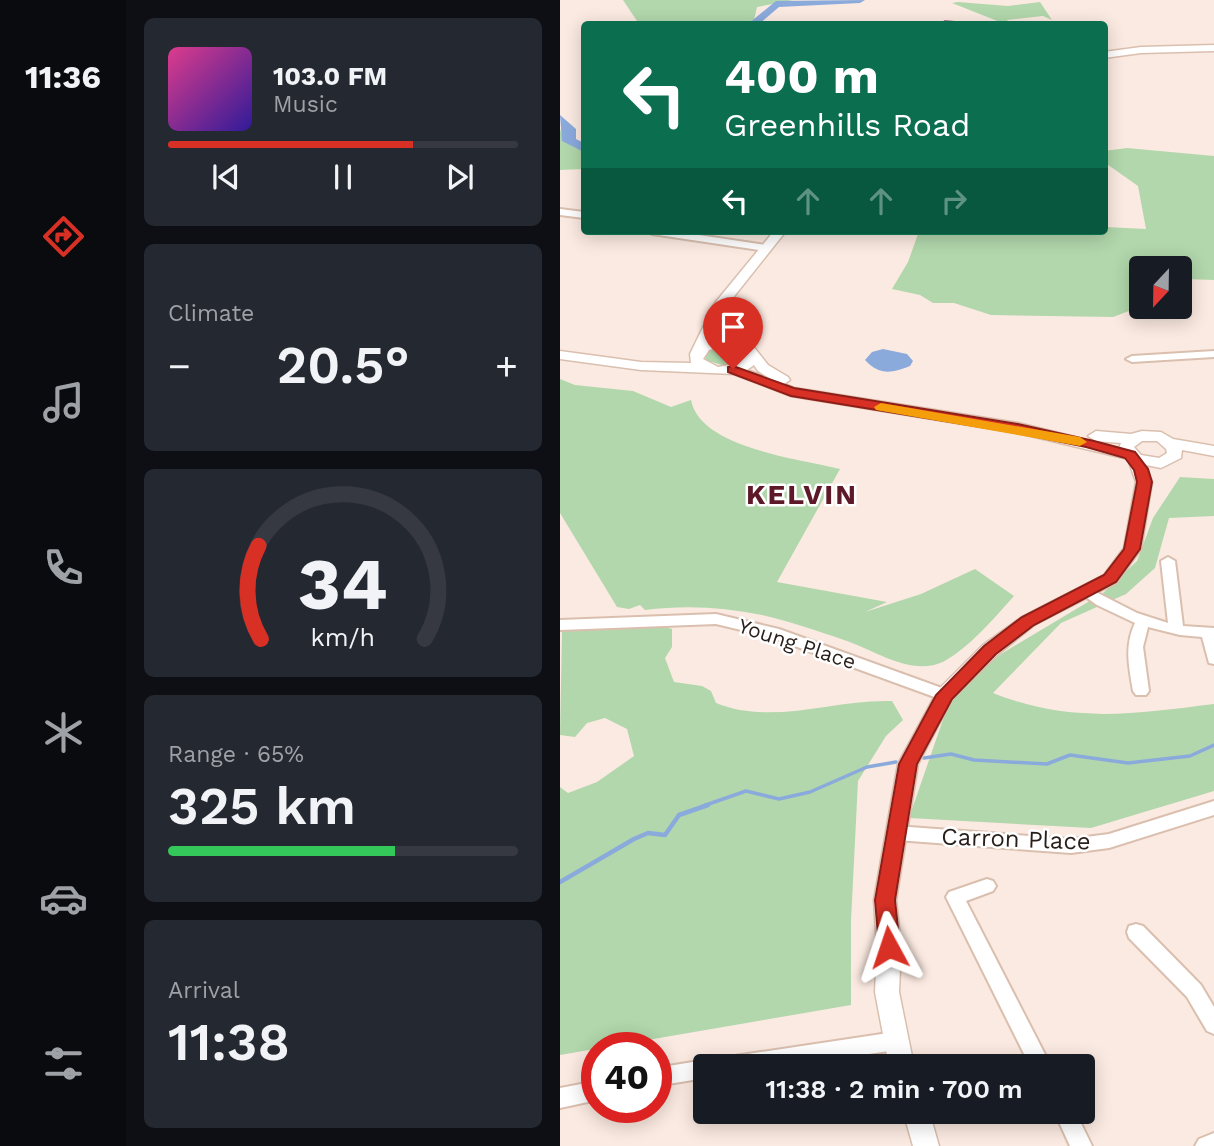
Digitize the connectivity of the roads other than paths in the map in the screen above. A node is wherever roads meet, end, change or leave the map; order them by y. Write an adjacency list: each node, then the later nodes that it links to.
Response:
1 (1214, 48): 2 (street)
2 (1108, 54)
3 (560, 212): 4 (street)
4 (581, 215)
5 (692, 235): 7 (street)
6 (776, 235): 7 (street)
7 (766, 247): 8 (street)
8 (716, 323): 9 (street); 11 (street)
9 (739, 342): 11 (street); 12 (street)
10 (560, 347): 11 (street)
11 (701, 349): 16 (street)
12 (752, 353): 17 (street); 18 (street)
13 (1214, 354): 15 (street)
14 (560, 355): 16 (street)
15 (1132, 359)
16 (703, 367): 17 (street)
17 (733, 369): 18 (street)
18 (1132, 451): 20 (street); 20 (street); 22 (street)
19 (1214, 451): 20 (street)
20 (1168, 455): 21 (street); 22 (street)
21 (1214, 460)
22 (1144, 482): 24 (street)
23 (1168, 561): 27 (street)
24 (1087, 593): 25 (street); 31 (street)
25 (1143, 622): 27 (street); 30 (street)
26 (560, 625): 31 (street, Young Place)
27 (1176, 629): 28 (street)
28 (1211, 633): 29 (street)
29 (1214, 659)
30 (1141, 691)
31 (945, 695): 33 (street)
32 (1214, 808): 33 (street, Carron Place)
33 (897, 833): 37 (street)
34 (987, 886): 40 (street)
35 (1136, 932): 36 (street)
36 (1214, 1025)
37 (895, 1041): 38 (street); 39 (street)
38 (808, 1054)
39 (899, 1054)
40 (1035, 1054)
41 (693, 1071): 42 (street)
42 (672, 1074)
43 (581, 1093): 44 (street)
44 (560, 1098)
45 (920, 1124): 48 (street)
46 (1071, 1124): 49 (street)
47 (1214, 1143): 50 (street)
48 (926, 1146)
49 (1082, 1146)
50 (1206, 1146)

